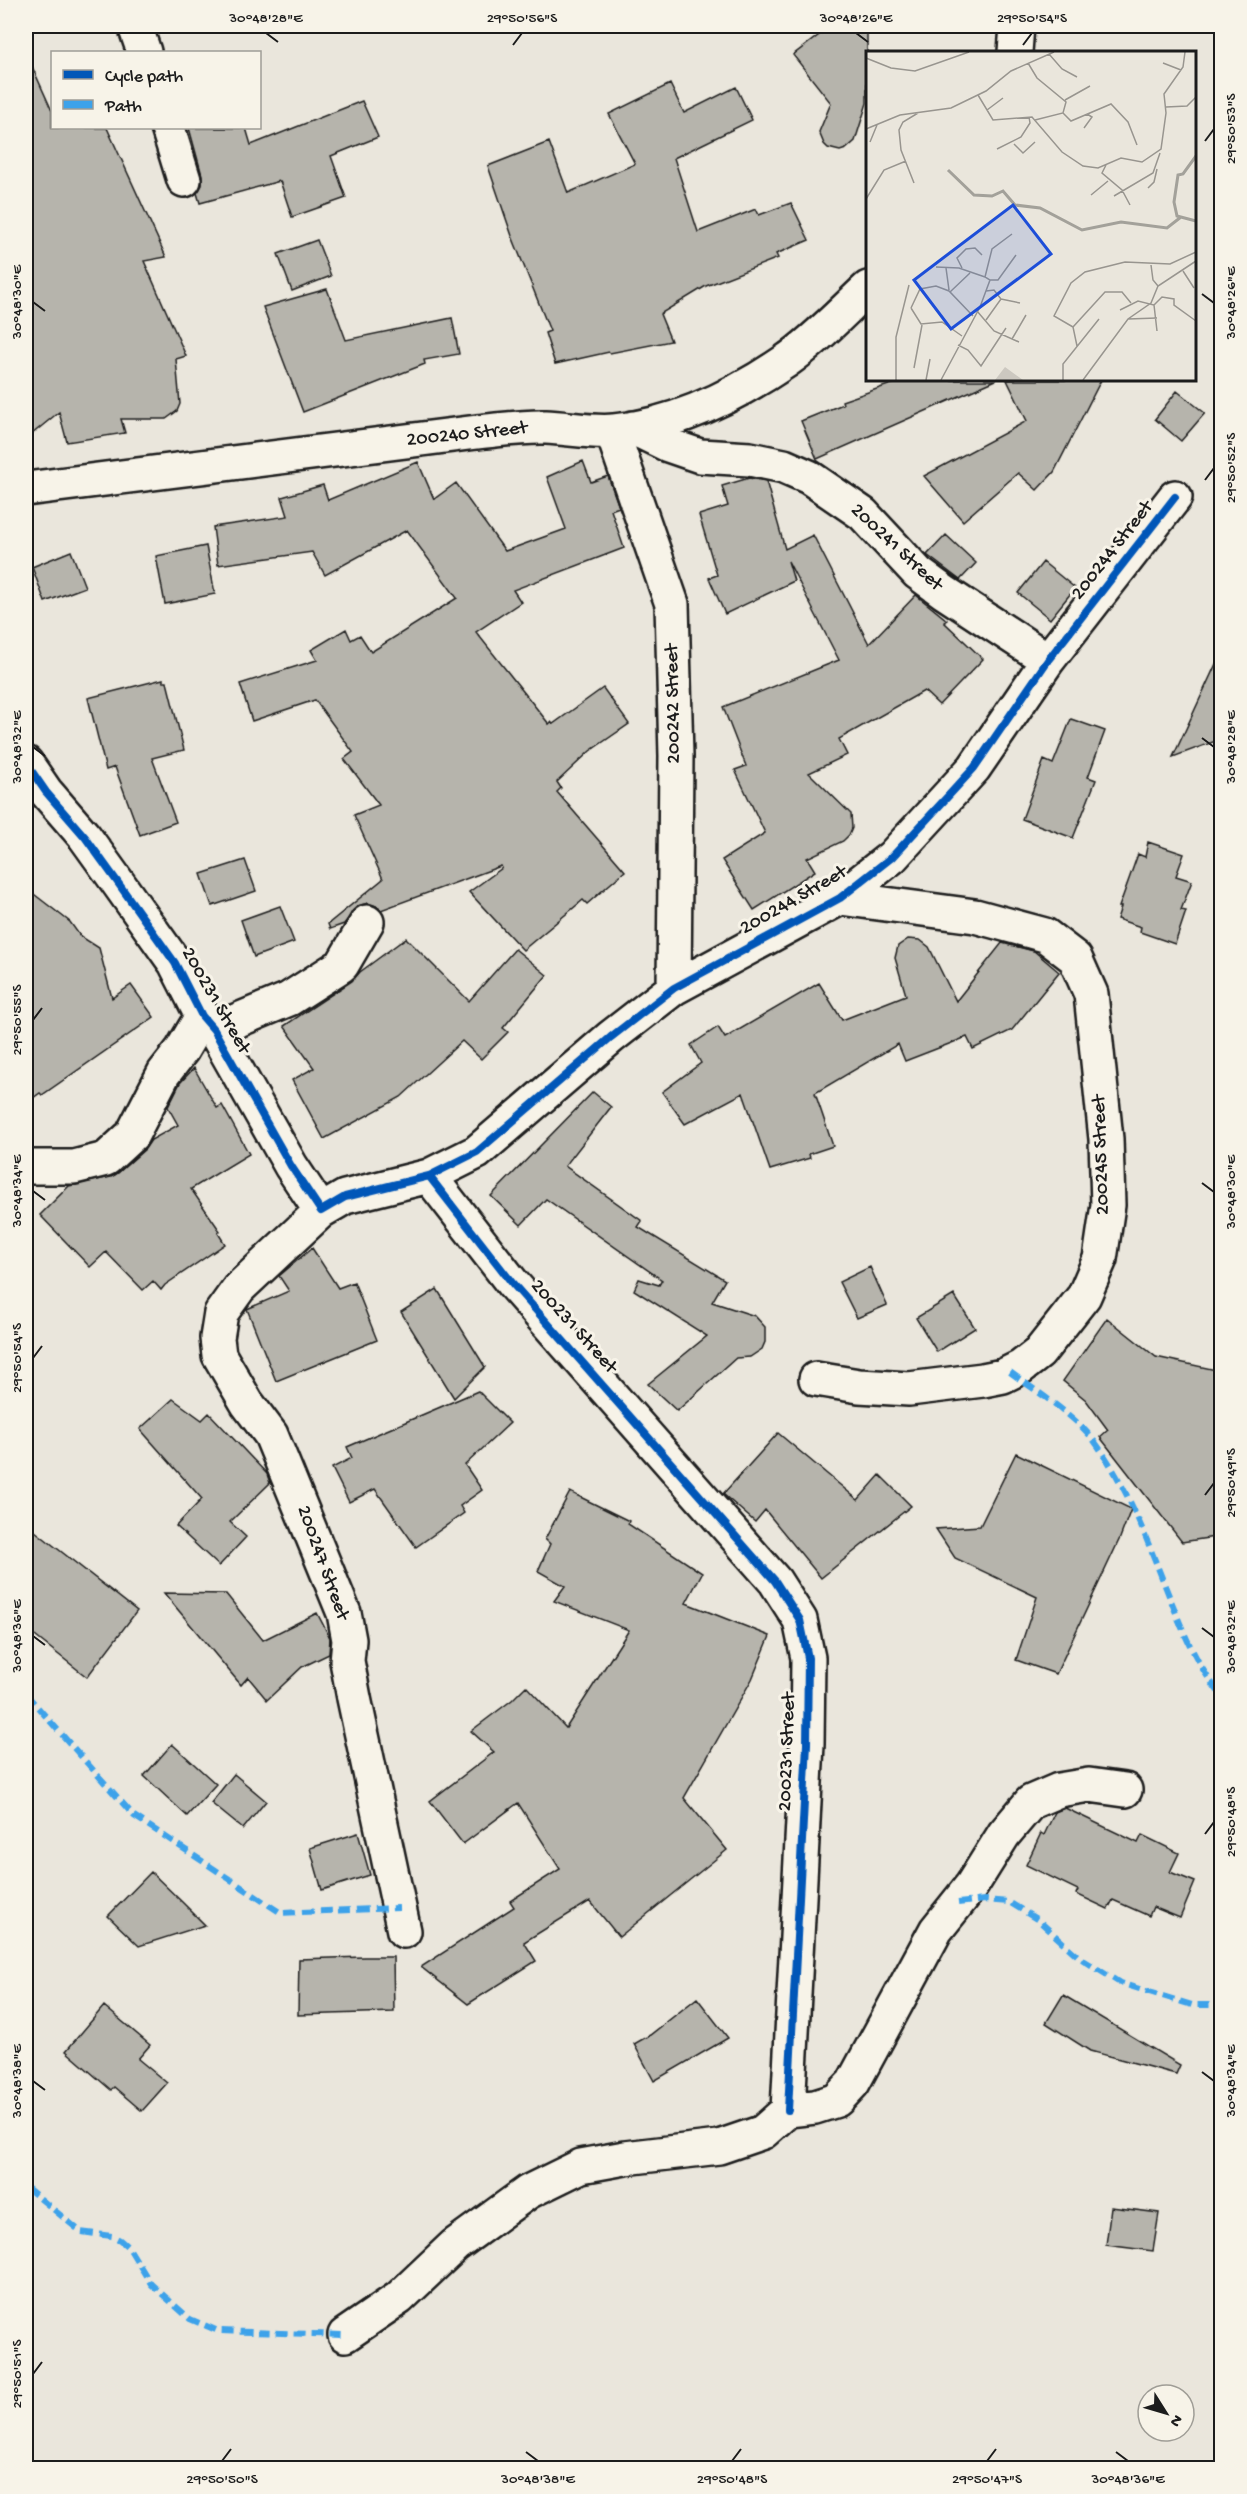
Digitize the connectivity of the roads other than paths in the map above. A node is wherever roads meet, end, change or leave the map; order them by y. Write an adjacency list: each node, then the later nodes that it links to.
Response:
1 (135, 26): 3 (street)
2 (1017, 26): 4 (street)
3 (144, 51)
4 (1016, 51)
5 (168, 129): 6 (street)
6 (184, 180)
7 (866, 289): 8 (street, 200240 Street)
8 (622, 430): 9 (street, 200240 Street); 11 (street, 200241 Street); 15 (street, 200242 Street)
9 (26, 489)
10 (1175, 497): 11 (street, 200244 Street)
11 (1048, 660): 13 (street, 200244 Street)
12 (26, 763): 16 (street, 200231 Street)
13 (840, 898): 15 (street, 200244 Street); 20 (street, 200245 Street)
14 (367, 922): 16 (street)
15 (674, 988): 18 (street, 200244 Street)
16 (208, 1023): 17 (street); 19 (street, 200231 Street)
17 (26, 1167)
18 (429, 1176): 19 (street); 23 (street, 200231 Street)
19 (321, 1211): 22 (street, 200247 Street)
20 (816, 1379)
21 (1125, 1790): 23 (street)
22 (404, 1931)
23 (788, 2110): 24 (street)
24 (345, 2335)

